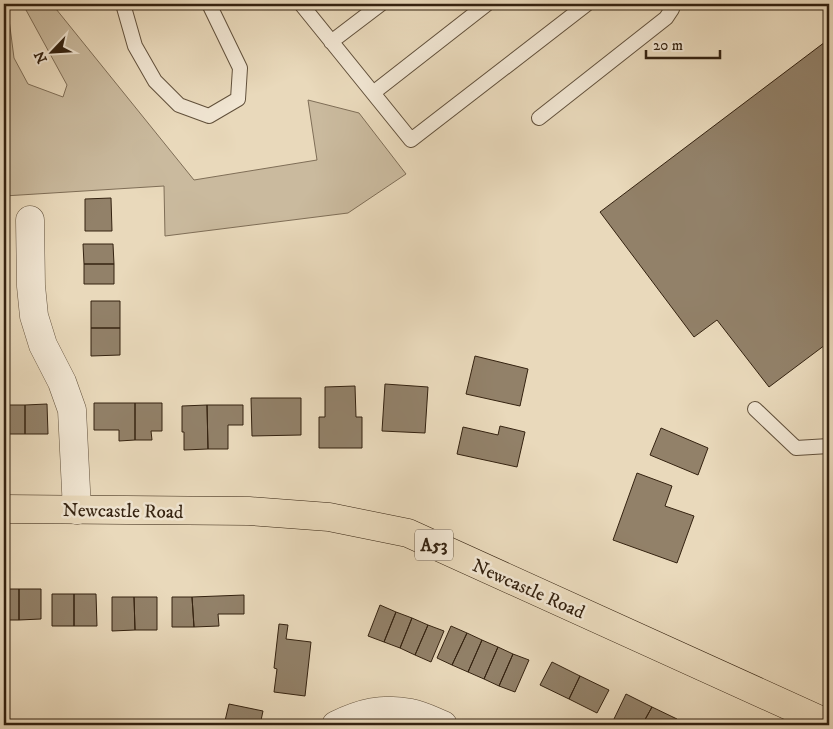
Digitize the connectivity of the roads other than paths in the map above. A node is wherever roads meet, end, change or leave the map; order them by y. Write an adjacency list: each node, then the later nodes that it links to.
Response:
1 (123, 4): 2 (lane)
2 (209, 4)
3 (301, 4): 8 (lane)
4 (381, 4): 8 (lane)
5 (487, 4): 9 (lane)
6 (587, 4): 9 (lane)
7 (669, 4): 10 (lane)
8 (331, 42): 9 (lane)
9 (373, 93)
10 (539, 118)
11 (30, 220): 15 (street)
12 (755, 410): 13 (lane)
13 (829, 446)
14 (4, 509): 15 (highway, Newcastle Road / A53)
15 (77, 510): 16 (highway, Newcastle Road / A53)
16 (829, 724)
17 (336, 725): 18 (street)
18 (444, 725)

